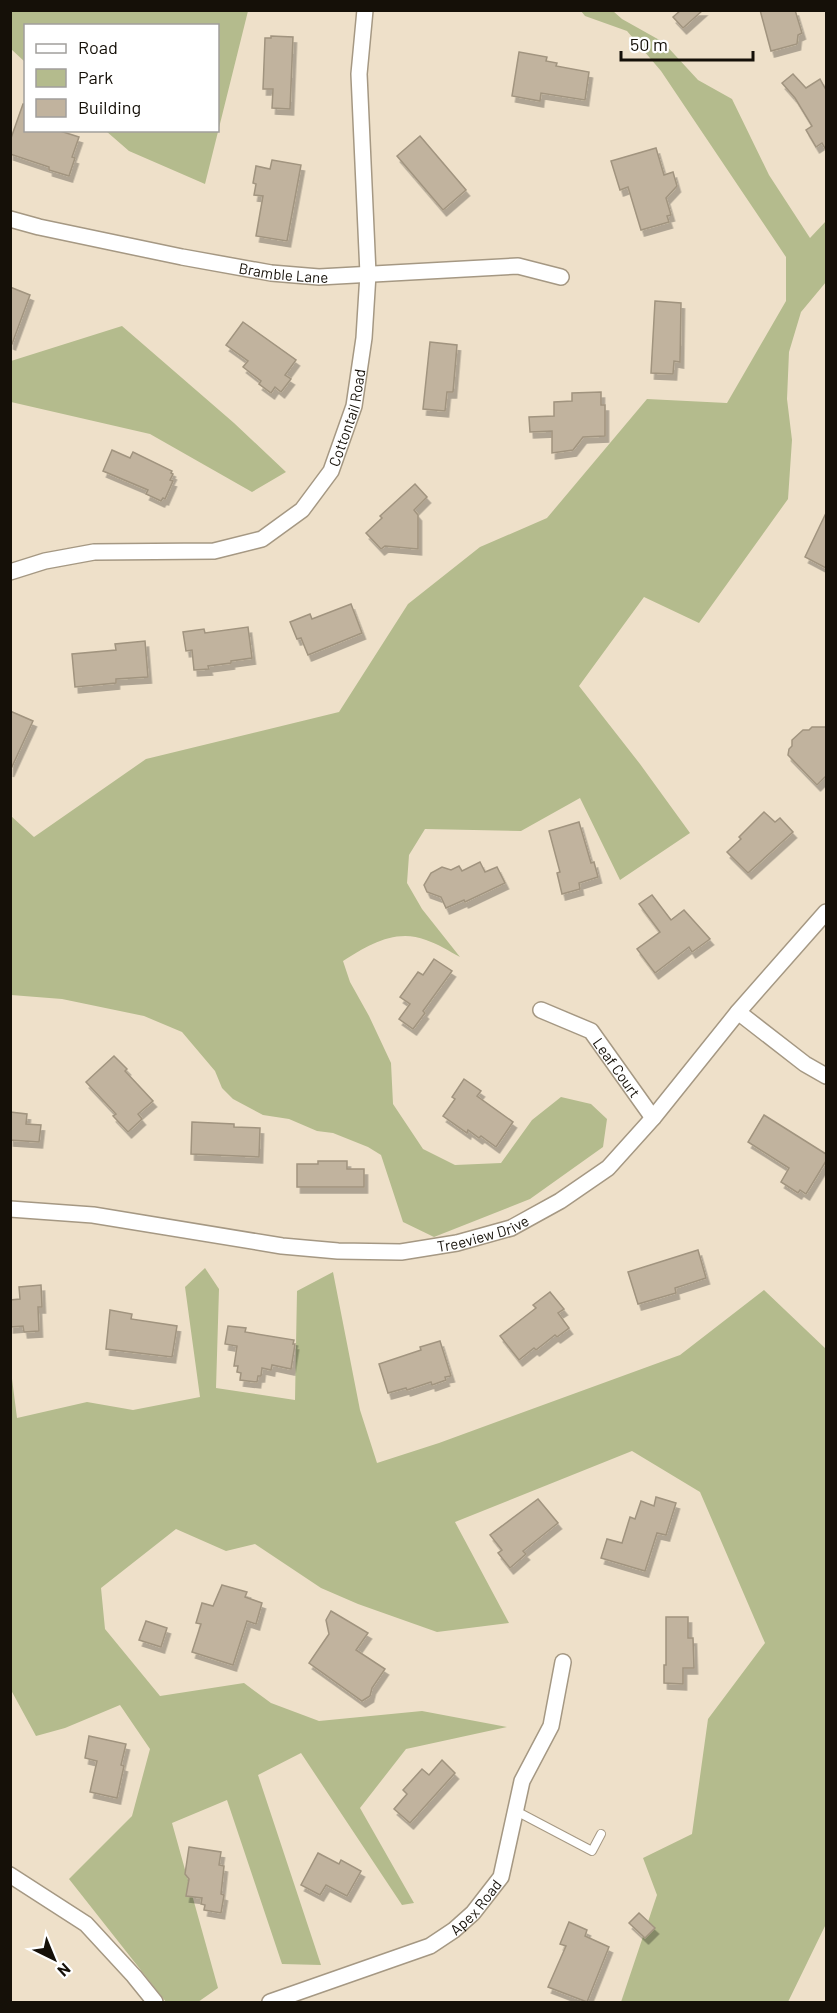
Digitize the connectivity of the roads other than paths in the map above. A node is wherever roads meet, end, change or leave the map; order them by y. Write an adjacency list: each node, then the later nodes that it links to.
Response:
1 (364, 10): 3 (street, Cottontail Road)
2 (10, 219): 3 (street, Bramble Lane)
3 (368, 274): 4 (street, Bramble Lane); 5 (street, Cottontail Road)
4 (561, 277)
5 (10, 572)
6 (826, 912): 8 (street, Treeview Drive)
7 (541, 1010): 10 (street, Leaf Court)
8 (738, 1012): 9 (street); 10 (street, Treeview Drive)
9 (826, 1076)
10 (653, 1118): 11 (street, Treeview Drive)
11 (10, 1209)
12 (562, 1662): 13 (street, Apex Road)
13 (516, 1811): 14 (lane); 17 (street, Apex Road)
14 (601, 1834)
15 (10, 1875): 16 (street)
16 (155, 2002)
17 (270, 2002)

